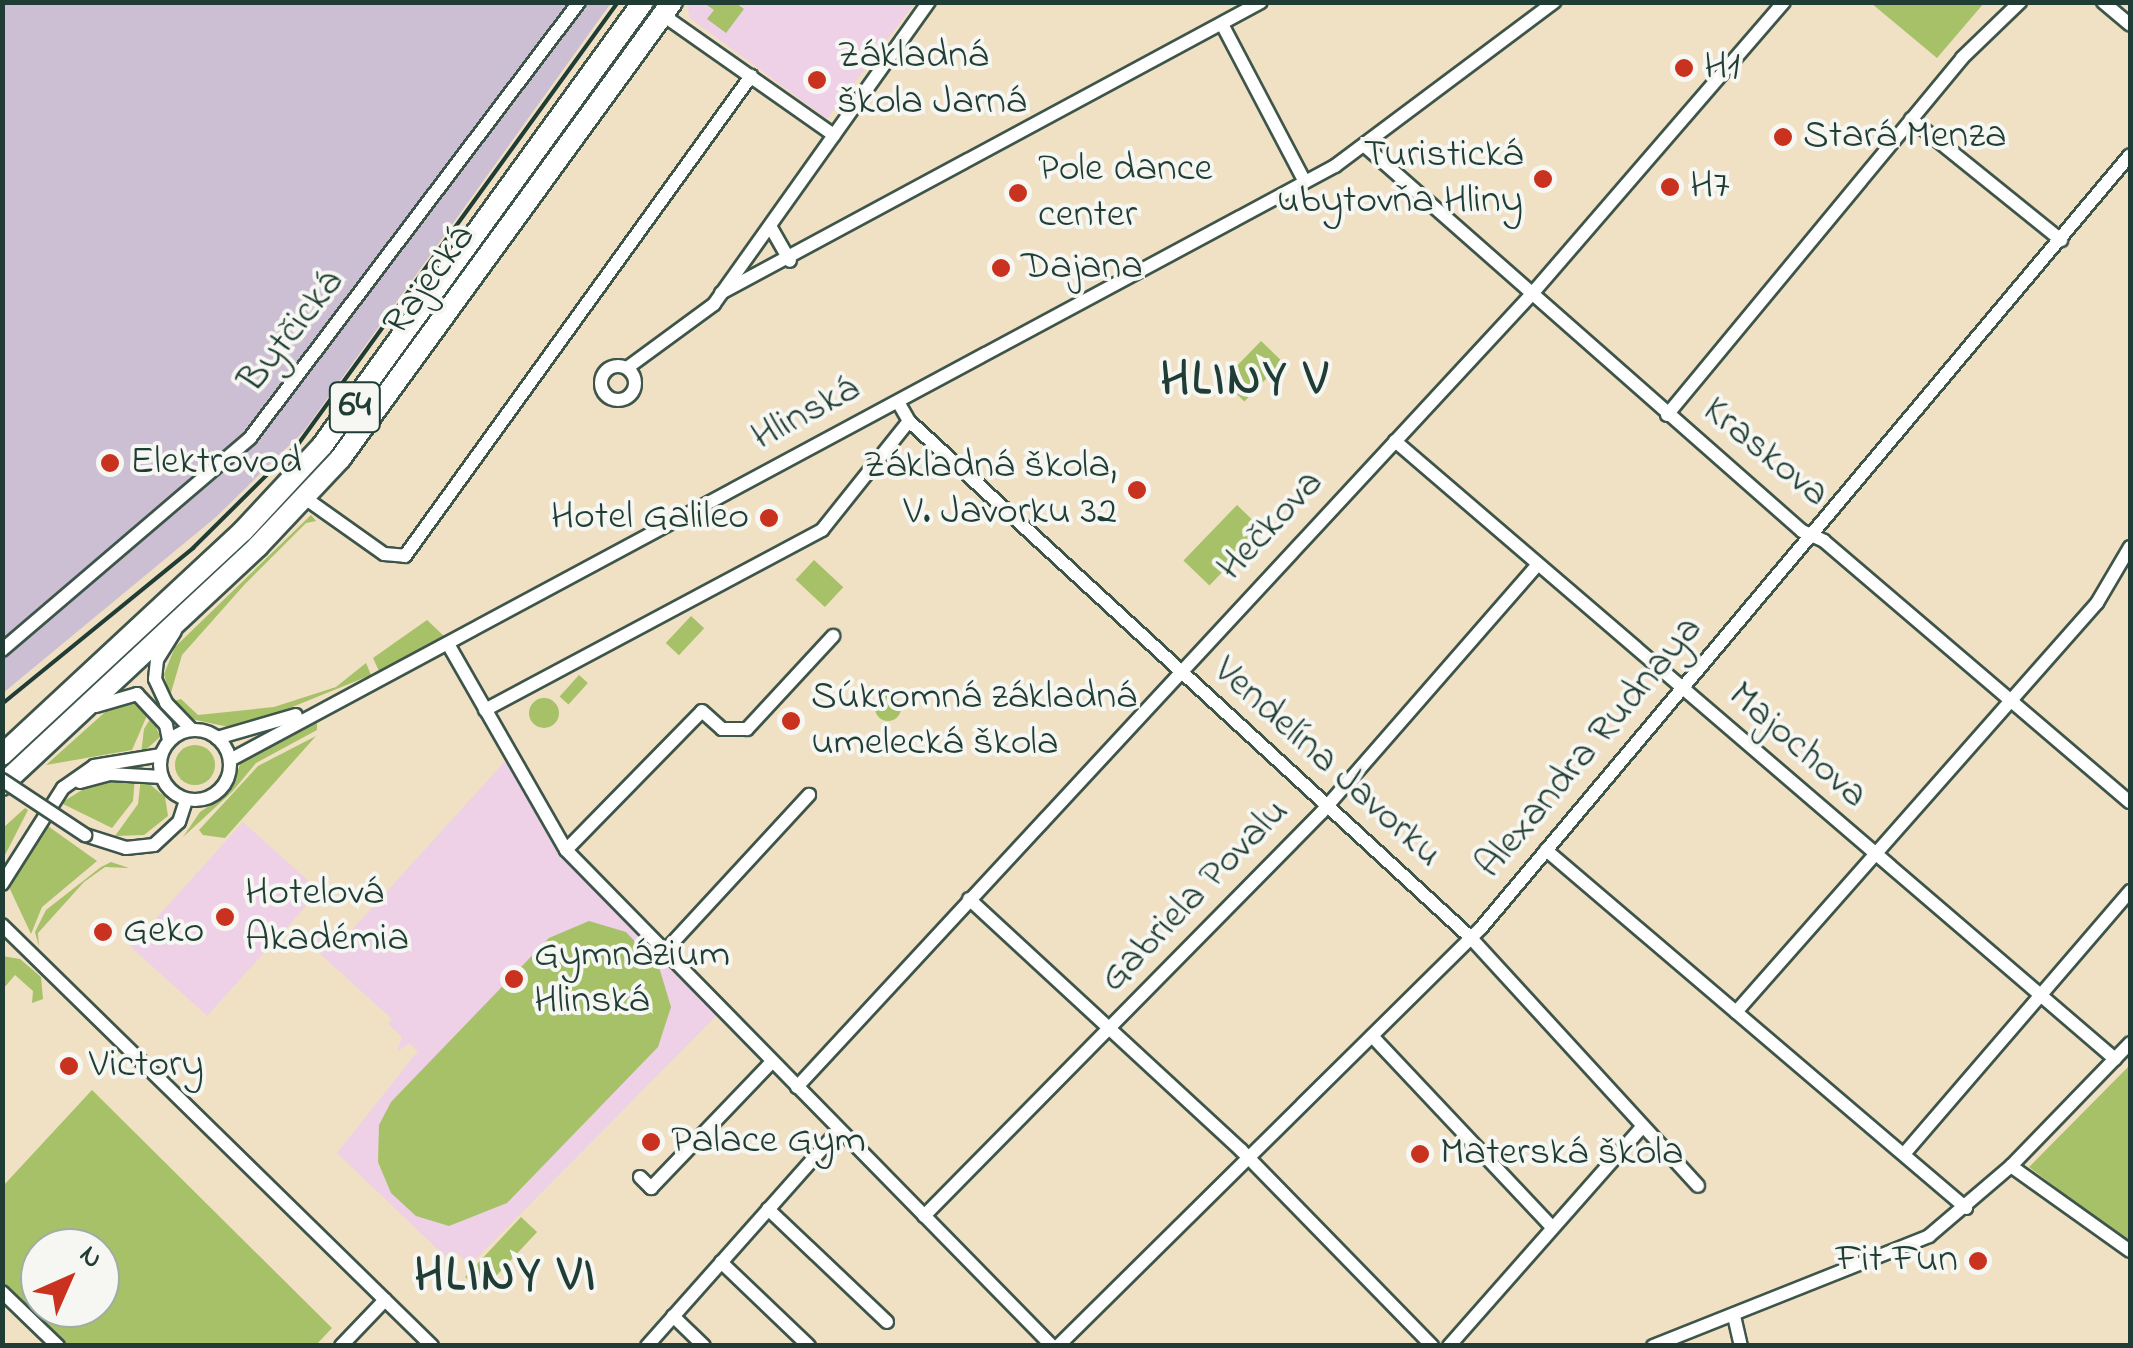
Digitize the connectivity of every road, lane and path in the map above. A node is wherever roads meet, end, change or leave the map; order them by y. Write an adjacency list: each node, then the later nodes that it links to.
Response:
1 (578, 2): 35 (street, Bytčická)
2 (643, 2): 45 (main road, Rajecká / 64)
3 (929, 2): 14 (street)
4 (1554, 2): 15 (street, Hlinská)
5 (1784, 2): 22 (street, Hečkova)
6 (2020, 2): 13 (street)
7 (2103, 2): 11 (street)
8 (1260, 3): 10 (street)
9 (667, 9): 12 (street); 28 (main road, Rajecká / 64)
10 (1222, 24): 17 (street); 20 (street)
11 (2130, 25)
12 (751, 76): 14 (street); 28 (street)
13 (1912, 119): 19 (street); 25 (street)
14 (834, 135): 18 (street)
15 (1366, 147): 17 (street, Hlinská); 22 (street, Kraskova)
16 (2130, 155): 19 (street, Alexandra Rudnaya)
17 (1305, 182): 24 (street, Hlinská)
18 (770, 226): 20 (street); 21 (street)
19 (2061, 240): 29 (street, Alexandra Rudnaya)
20 (790, 260): 21 (street)
21 (721, 293): 23 (street)
22 (1531, 295): 25 (street, Kraskova); 27 (street, Hečkova)
23 (627, 368)
24 (898, 402): 26 (street, Vendelína Javorku); 34 (street, Hlinská)
25 (1668, 415): 29 (street, Kraskova)
26 (910, 421): 36 (street, Vendelína Javorku); 40 (street, Hlinská)
27 (1394, 441): 31 (street, Majochova); 36 (street, Hečkova)
28 (305, 498): 32 (main road, Rajecká / 64)
29 (1813, 536): 37 (street, Alexandra Rudnaya); 38 (street, Kraskova)
30 (2130, 552): 38 (street)
31 (1538, 564): 37 (street, Majochova); 54 (street, Gabriela Povalu)
32 (185, 615): 41 (main road, Rajecká / 64); 42 (street)
33 (833, 636): 55 (street)
34 (448, 644): 39 (street, Hlinská); 40 (street)
35 (2, 650)
36 (1179, 672): 54 (street, Vendelína Javorku); 60 (street, Hečkova)
37 (1682, 690): 56 (street, Alexandra Rudnaya); 57 (street, Majochova)
38 (2011, 700): 53 (street, Kraskova); 57 (street)
39 (336, 702): 43 (street, Hlinská); 47 (street, Hlinská)
40 (485, 710): 55 (street)
41 (84, 711): 44 (street); 49 (main road, Rajecká / 64)
42 (192, 730): 43 (street); 44 (street)
43 (217, 738): 47 (street)
44 (169, 742): 46 (street)
45 (2, 755)
46 (161, 755): 48 (street); 50 (street)
47 (230, 760): 52 (street)
48 (162, 777): 50 (street); 52 (street)
49 (2, 782): 52 (street, bridge)
50 (63, 788): 58 (street)
51 (809, 795): 63 (street)
52 (186, 800)
53 (2130, 802)
54 (1326, 806): 62 (street, Vendelína Javorku); 66 (street, Gabriela Povalu)
55 (566, 850): 63 (street)
56 (1546, 850): 62 (street, Alexandra Rudnaya); 65 (street)
57 (1874, 854): 64 (street, Majochova); 65 (street)
58 (2, 884)
59 (2130, 891): 64 (street)
60 (969, 899): 66 (street); 71 (street, Hečkova)
61 (2, 925): 86 (street)
62 (1471, 938): 67 (street, Alexandra Rudnaya); 72 (street, Vendelína Javorku)
63 (664, 952): 70 (street)
64 (2041, 995): 69 (street, Majochova); 74 (street)
65 (1736, 1012): 74 (street)
66 (1112, 1028): 75 (street); 81 (street, Gabriela Povalu)
67 (1372, 1036): 75 (street, Alexandra Rudnaya); 82 (street)
68 (2130, 1042): 69 (street)
69 (2115, 1059): 76 (street)
70 (772, 1062): 71 (street); 77 (street)
71 (796, 1086): 73 (street)
72 (1643, 1126): 78 (street, Vendelína Javorku); 82 (street)
73 (839, 1130): 80 (street); 81 (street)
74 (1904, 1154): 79 (street)
75 (1249, 1158): 96 (street, Alexandra Rudnaya); 97 (street)
76 (2011, 1166): 79 (street); 83 (street)
77 (640, 1177)
78 (1698, 1186)
79 (1966, 1208): 88 (street)
80 (768, 1209): 84 (street); 89 (street)
81 (924, 1216): 96 (street)
82 (1552, 1226): 98 (street)
83 (2130, 1251)
84 (721, 1262): 87 (street); 95 (street)
85 (2, 1292): 90 (street)
86 (386, 1300): 91 (street); 92 (street)
87 (673, 1316): 93 (street); 94 (street)
88 (1734, 1316): 99 (street); 100 (street)
89 (887, 1322)
90 (58, 1346)
91 (341, 1346)
92 (432, 1346)
93 (647, 1346)
94 (704, 1346)
95 (809, 1346)
96 (1055, 1346)
97 (1432, 1346)
98 (1448, 1346)
99 (1653, 1346)
100 (1741, 1346)

